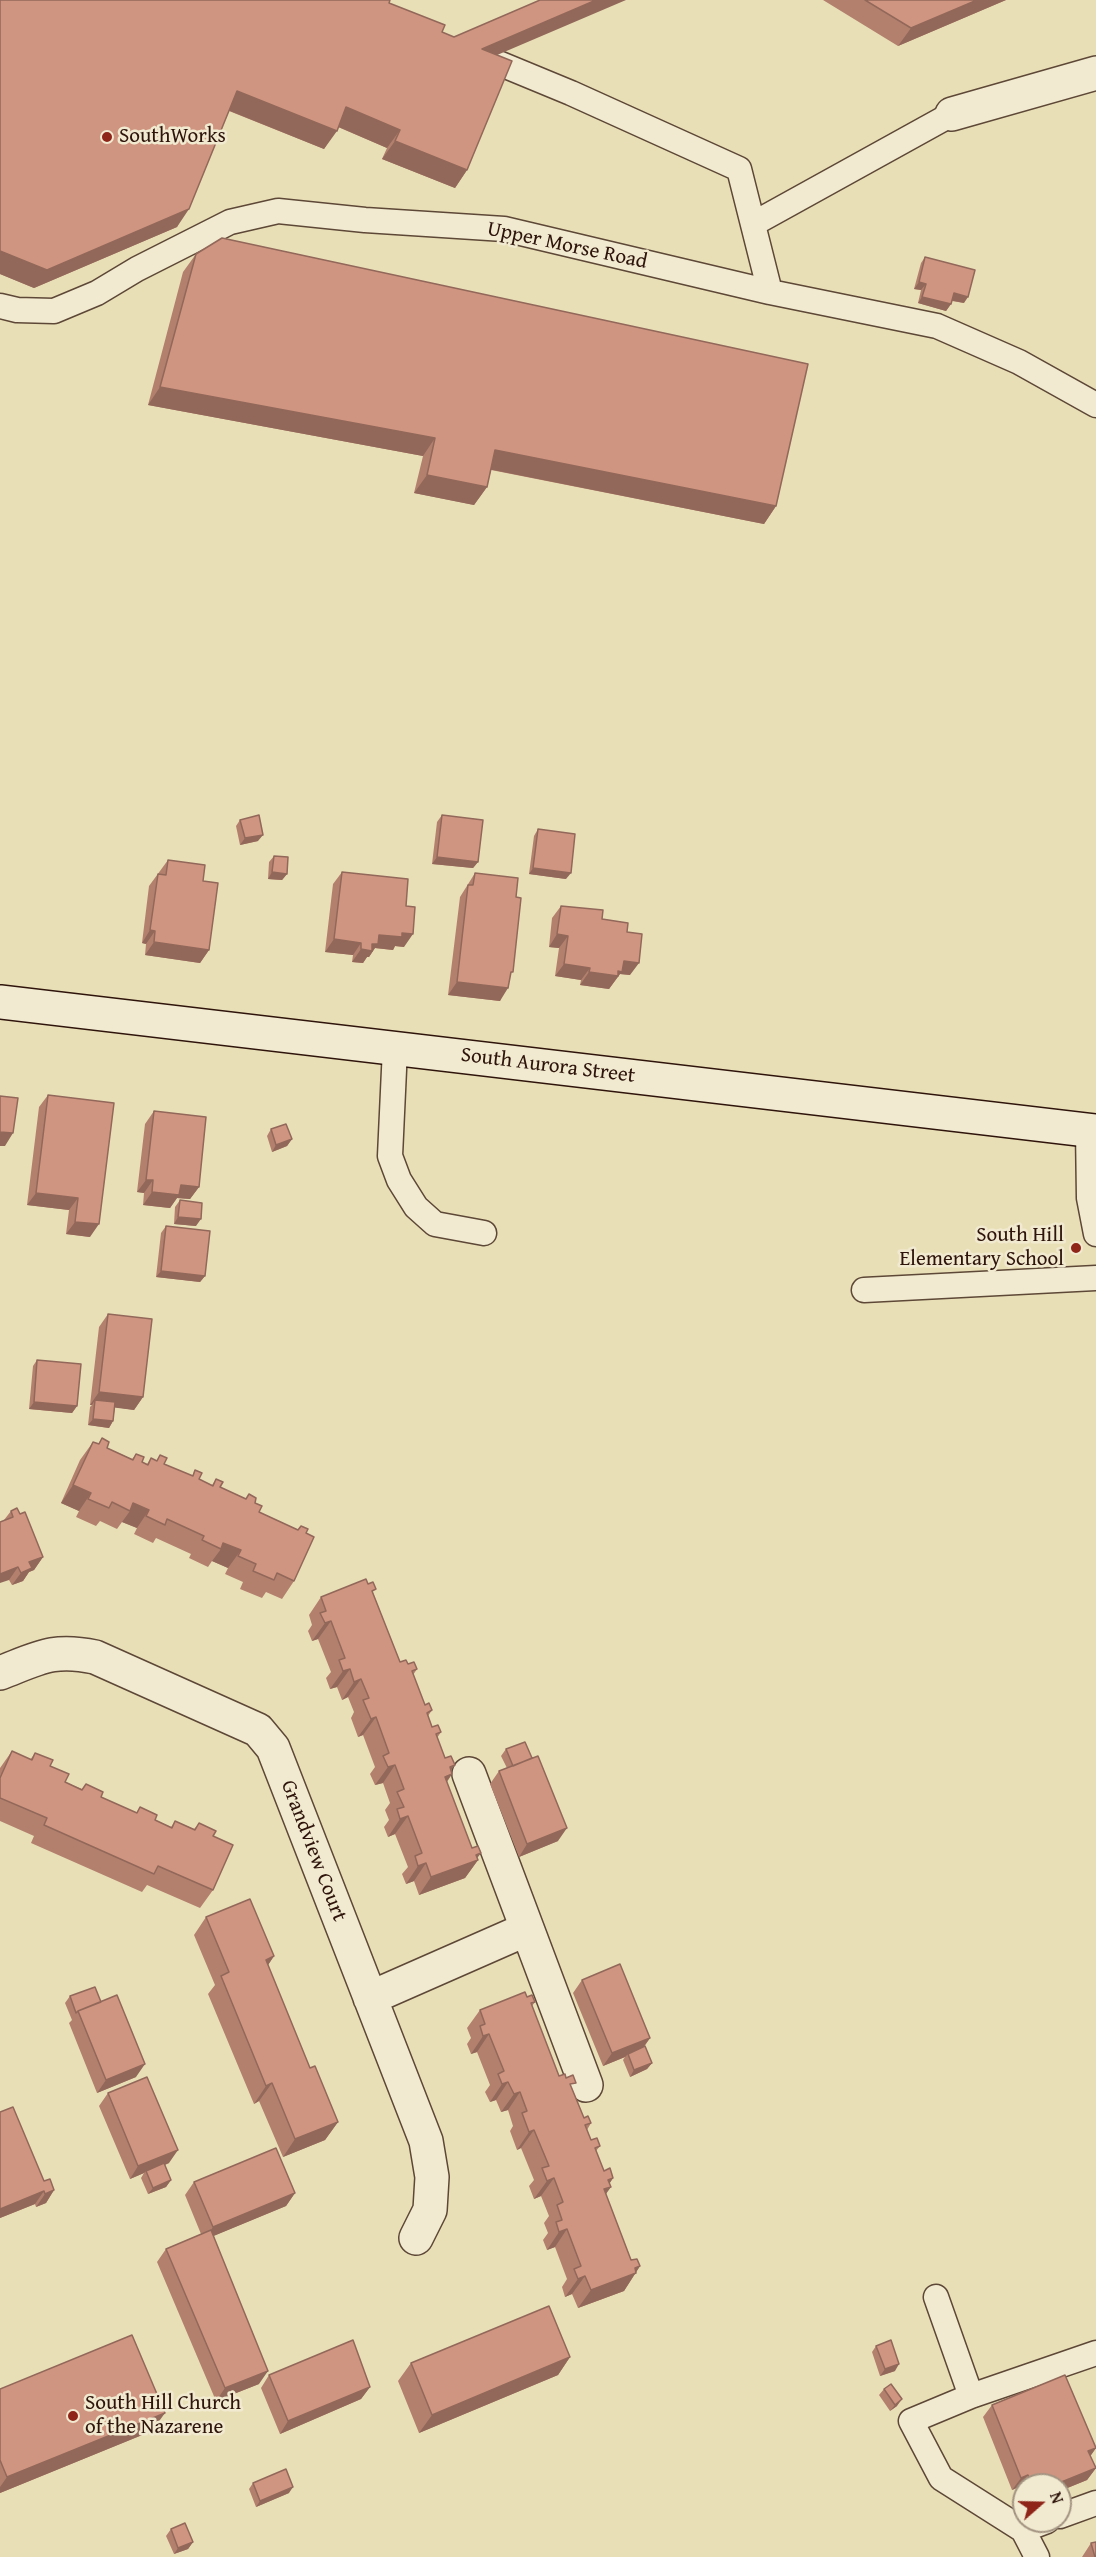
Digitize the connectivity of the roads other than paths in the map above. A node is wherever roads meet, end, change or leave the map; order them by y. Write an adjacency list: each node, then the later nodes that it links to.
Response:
1 (463, 49): 4 (lane)
2 (1096, 73): 3 (street)
3 (952, 114): 4 (lane)
4 (753, 224): 5 (lane)
5 (770, 292): 6 (lane, Upper Morse Road); 7 (lane, Upper Morse Road)
6 (0, 306)
7 (1096, 405)
8 (0, 1002): 9 (street, South Aurora Street)
9 (395, 1048): 10 (street, South Aurora Street); 11 (lane)
10 (1092, 1130): 12 (lane)
11 (484, 1233)
12 (1096, 1234)
13 (1096, 1278): 14 (lane)
14 (864, 1290)
15 (0, 1673): 18 (street, Grandview Court)
16 (469, 1774): 17 (street)
17 (527, 1929): 18 (street); 19 (street)
18 (370, 1998): 20 (street, Grandview Court)
19 (586, 2085)
20 (416, 2238)
21 (936, 2297): 23 (lane)
22 (1096, 2353): 23 (lane)
23 (971, 2396): 26 (lane)
24 (1096, 2504): 25 (lane)
25 (1072, 2513)
26 (1012, 2523)
27 (1025, 2533): 28 (lane)
28 (1037, 2557)

